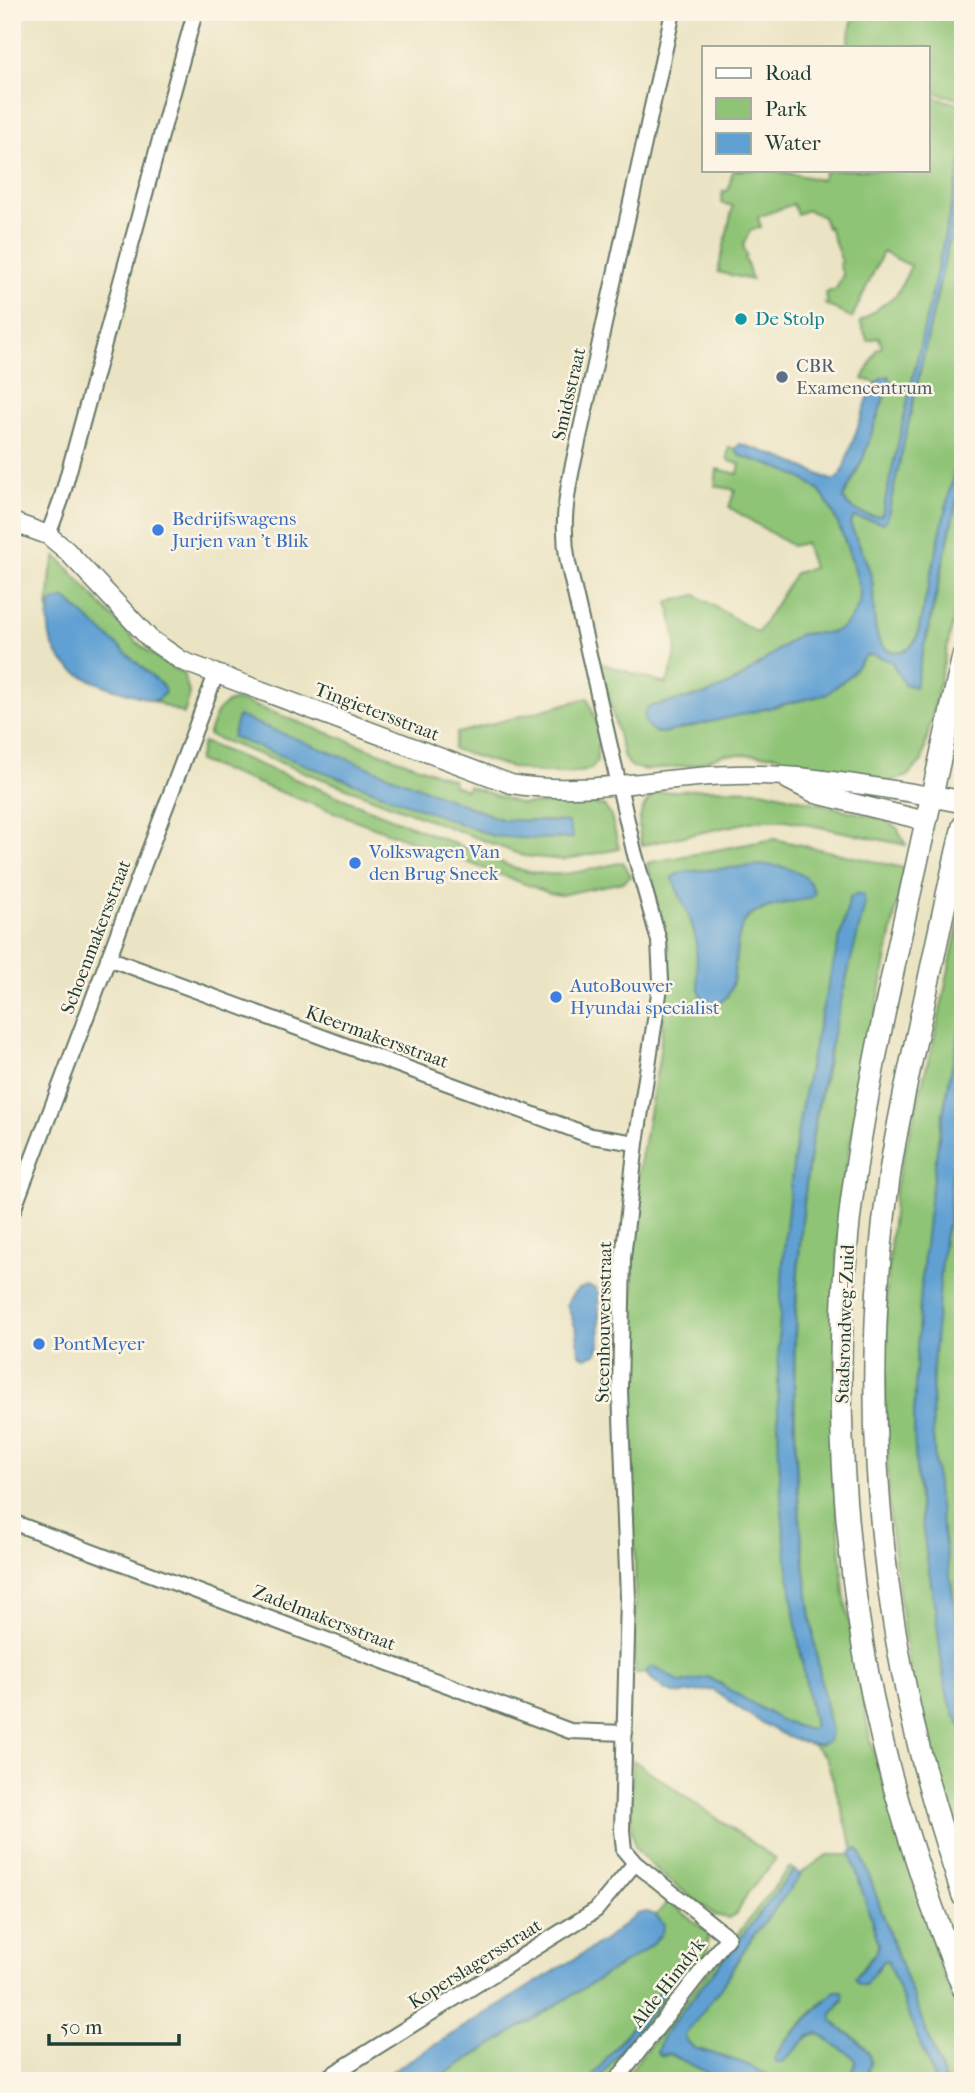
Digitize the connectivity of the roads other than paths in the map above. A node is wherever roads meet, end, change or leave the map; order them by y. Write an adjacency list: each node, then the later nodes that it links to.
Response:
1 (195, 12): 4 (street)
2 (673, 12): 8 (street, Smidsstraat)
3 (12, 522): 4 (street, Tingietersstraat)
4 (48, 535): 6 (street, Tingietersstraat)
5 (963, 656): 9 (main road, Stadsrondweg-Zuid)
6 (216, 674): 8 (street, Tingietersstraat); 13 (street, Schoenmakersstraat)
7 (782, 777): 8 (street, Tingietersstraat); 9 (street, Tingietersstraat); 11 (street, Tingietersstraat)
8 (620, 785): 14 (street, Steenhouwersstraat)
9 (932, 796): 10 (main road); 11 (main road, Stadsrondweg-Zuid)
10 (963, 802)
11 (926, 821): 12 (main road); 20 (main road, Stadsrondweg-Zuid)
12 (962, 827): 19 (main road, Stadsrondweg-Zuid)
13 (108, 958): 14 (street, Kleermakersstraat); 15 (street, Schoenmakersstraat)
14 (636, 1143): 17 (street, Steenhouwersstraat)
15 (12, 1213)
16 (12, 1522): 17 (street, Zadelmakersstraat)
17 (625, 1733): 18 (street, Steenhouwersstraat)
18 (635, 1863): 21 (street, Koperslagersstraat); 22 (street, Alde Himdyk)
19 (963, 1896)
20 (963, 1988)
21 (322, 2081)
22 (616, 2081)

